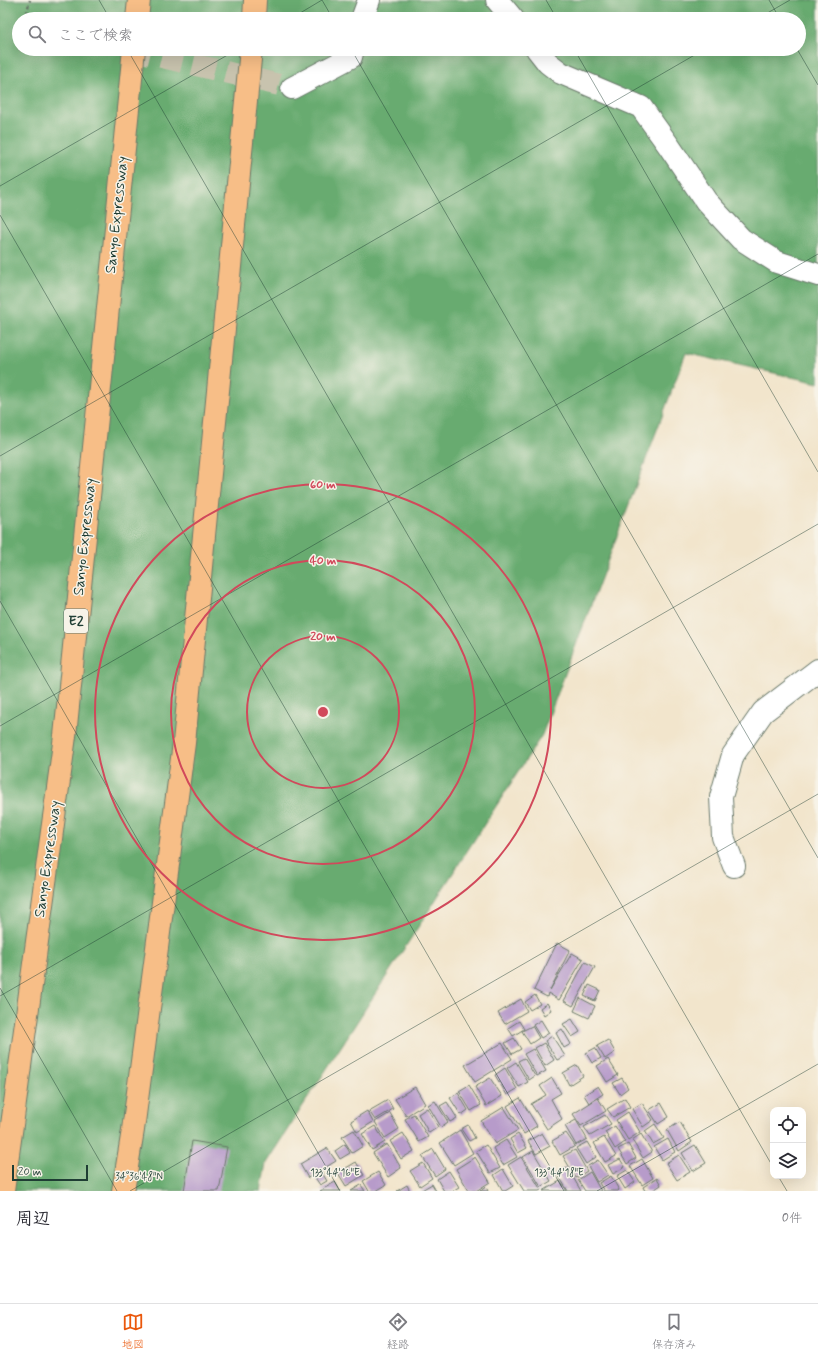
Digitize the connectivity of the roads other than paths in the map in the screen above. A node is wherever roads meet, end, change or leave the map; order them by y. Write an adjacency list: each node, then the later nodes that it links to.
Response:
1 (139, 0): 5 (highway)
2 (255, 0): 6 (highway)
3 (369, 0): 7 (street)
4 (497, 0): 8 (street)
5 (138, 12)
6 (254, 12)
7 (365, 12)
8 (507, 12)
9 (133, 56): 17 (highway, Sanyo Expressway / E2)
10 (250, 56): 18 (highway)
11 (351, 56): 13 (street)
12 (542, 56): 14 (street)
13 (292, 88)
14 (818, 275)
15 (818, 670): 16 (street)
16 (734, 866)
17 (3, 1191)
18 (123, 1191)

